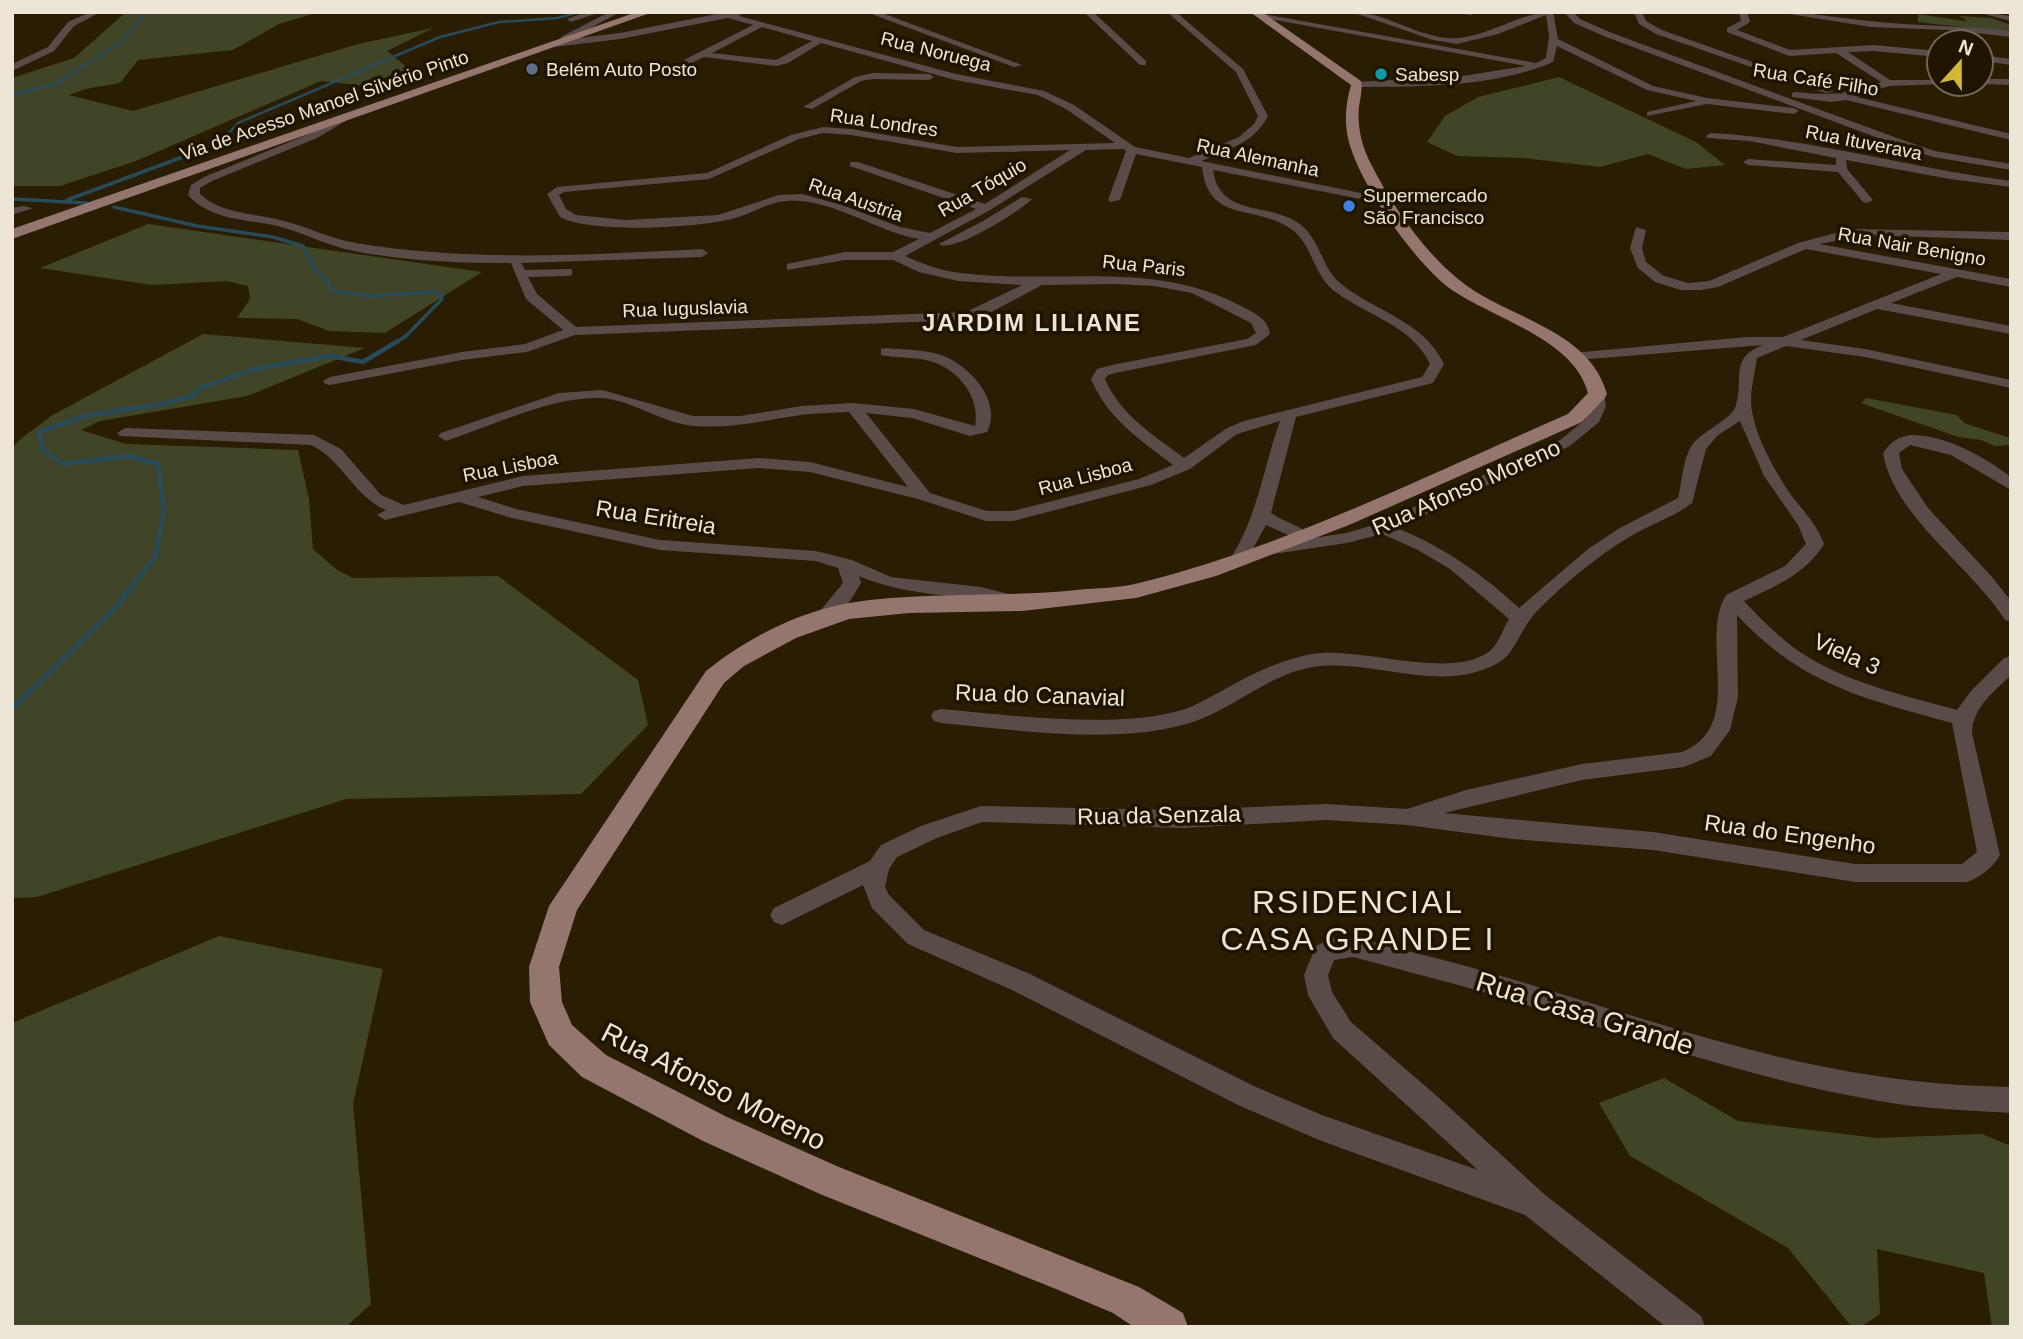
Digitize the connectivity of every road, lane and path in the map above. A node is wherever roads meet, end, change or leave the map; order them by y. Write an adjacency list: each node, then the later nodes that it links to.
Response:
1 (97, 12): 40 (street)
2 (597, 12): 21 (street)
3 (617, 12): 30 (street)
4 (635, 12): 26 (street)
5 (648, 12): 26 (main road)
6 (743, 12): 19 (street)
7 (870, 12): 38 (street)
8 (1088, 12): 36 (street)
9 (1171, 12): 59 (street)
10 (1356, 12): 12 (street)
11 (1449, 12): 18 (street)
12 (1548, 12): 25 (street)
13 (1568, 12): 23 (street)
14 (1638, 12): 46 (street)
15 (1743, 12): 31 (street)
16 (1781, 12): 27 (street)
17 (1987, 12): 22 (street)
18 (1466, 13)
19 (727, 15): 24 (street, Rua Noruega); 30 (street)
20 (1259, 15): 39 (street); 44 (main road)
21 (571, 19)
22 (2011, 19)
23 (1577, 21): 25 (street); 45 (street)
24 (761, 24): 28 (street, Rua Noruega); 34 (street)
25 (1555, 28): 29 (street)
26 (587, 33): 30 (main road)
27 (2011, 34)
28 (822, 39): 34 (street); 41 (street, Rua Noruega)
29 (1554, 41): 32 (street); 35 (street)
30 (550, 45): 53 (main road, Via de Acesso Manoel Silvério Pinto)
31 (1838, 50): 33 (street); 42 (street)
32 (1577, 53): 35 (street); 47 (street)
33 (1925, 53)
34 (701, 54): 37 (street)
35 (1550, 60): 39 (street)
36 (1143, 63)
37 (683, 64)
38 (1017, 65)
39 (1540, 66): 44 (street)
40 (12, 68)
41 (955, 76): 49 (street); 57 (street, Rua Noruega)
42 (1888, 83): 43 (street); 46 (street)
43 (1925, 83)
44 (1357, 84): 70 (main road)
45 (1739, 84): 46 (street, Rua Café Filho); 48 (street)
46 (1846, 97): 55 (street, Rua Café Filho)
47 (1707, 101): 50 (street); 51 (street)
48 (1791, 101): 50 (street); 52 (street)
49 (808, 107)
50 (1780, 109): 52 (street)
51 (1651, 114)
52 (1827, 115): 63 (street)
53 (344, 119): 75 (main road, Via de Acesso Manoel Silvério Pinto); 80 (street)
54 (1711, 136): 58 (street, Rua Ituverava)
55 (2011, 137)
56 (1086, 145): 57 (street, Rua Londres); 65 (street, Rua Tóquio); 67 (street, Rua Londres)
57 (1127, 148): 59 (street, Rua Alemanha); 68 (street)
58 (1842, 156): 64 (street); 66 (street, Rua Ituverava)
59 (1191, 161): 62 (street, Rua Alemanha)
60 (1748, 162): 64 (street)
61 (854, 164): 72 (street, Rua Austria)
62 (1207, 166): 70 (street, Rua Alemanha); 97 (street, Rua Lisboa)
63 (2011, 167)
64 (1841, 169): 69 (street)
65 (1035, 180): 72 (street, Rua Tóquio); 79 (street)
66 (2011, 184)
67 (566, 189): 76 (street, Rua Austria)
68 (1114, 200)
69 (1867, 200)
70 (1386, 201): 91 (main road)
71 (27, 208): 73 (street)
72 (986, 208): 76 (street, Rua Tóquio)
73 (12, 212)
74 (1640, 230): 78 (street)
75 (12, 234)
76 (933, 237): 79 (street, Rua Tóquio)
77 (2011, 239): 78 (street)
78 (1805, 246): 82 (street, Rua Nair Benigno)
79 (900, 260): 81 (street, Rua Tóquio); 84 (street, Rua Tóquio)
80 (514, 261): 83 (street); 83 (street)
81 (791, 267)
82 (1955, 273): 85 (street, Rua Nair Benigno); 86 (street)
83 (520, 274): 88 (street)
84 (1039, 281): 88 (street, Rua Iuguslavia); 102 (street, Rua Paris)
85 (2011, 284)
86 (1878, 304): 87 (street); 89 (street)
87 (2011, 330)
88 (573, 331): 92 (street, Rua Iuguslavia)
89 (1783, 341): 91 (street); 93 (street); 95 (street)
90 (886, 352): 96 (street)
91 (1577, 356): 94 (main road)
92 (330, 381)
93 (2011, 384)
94 (1598, 390): 107 (street, Rua Afonso Moreno); 108 (main road, Rua Afonso Moreno)
95 (1744, 405): 111 (street); 115 (street)
96 (853, 407): 100 (street); 104 (street)
97 (1290, 413): 98 (street, Rua Lisboa); 101 (street)
98 (1249, 424): 101 (street); 102 (street, Rua Lisboa)
99 (125, 433): 105 (street, Rua Lisboa)
100 (446, 436)
101 (1279, 442): 106 (street)
102 (1184, 467): 104 (street, Rua Lisboa)
103 (2011, 485): 113 (street)
104 (924, 496): 105 (street, Rua Lisboa)
105 (461, 497): 110 (street, Rua Eritreia)
106 (1263, 515): 108 (street); 109 (street)
107 (1383, 528): 109 (street, Rua Afonso Moreno); 115 (street)
108 (1301, 535): 109 (main road, Rua Afonso Moreno)
109 (1249, 556): 112 (main road, Rua Afonso Moreno)
110 (846, 564): 112 (street, Rua Afonso Moreno); 114 (street)
111 (1732, 599): 118 (street, Viela 3); 119 (street, Rua da Senzala)
112 (1022, 603): 114 (main road, Rua Afonso Moreno)
113 (2011, 616)
114 (824, 617): 124 (main road, Rua Afonso Moreno)
115 (1520, 618): 117 (street, Rua do Canavial)
116 (2011, 663): 118 (street)
117 (941, 716)
118 (1962, 718): 119 (street, Rua do Engenho)
119 (1407, 817): 120 (street, Rua da Senzala)
120 (878, 867): 121 (street, Rua da Senzala); 123 (street)
121 (782, 915)
122 (2011, 1100): 123 (street, Rua Casa Grande)
123 (1534, 1204): 125 (street, Rua Casa Grande)
124 (1169, 1327)
125 (1690, 1327)

